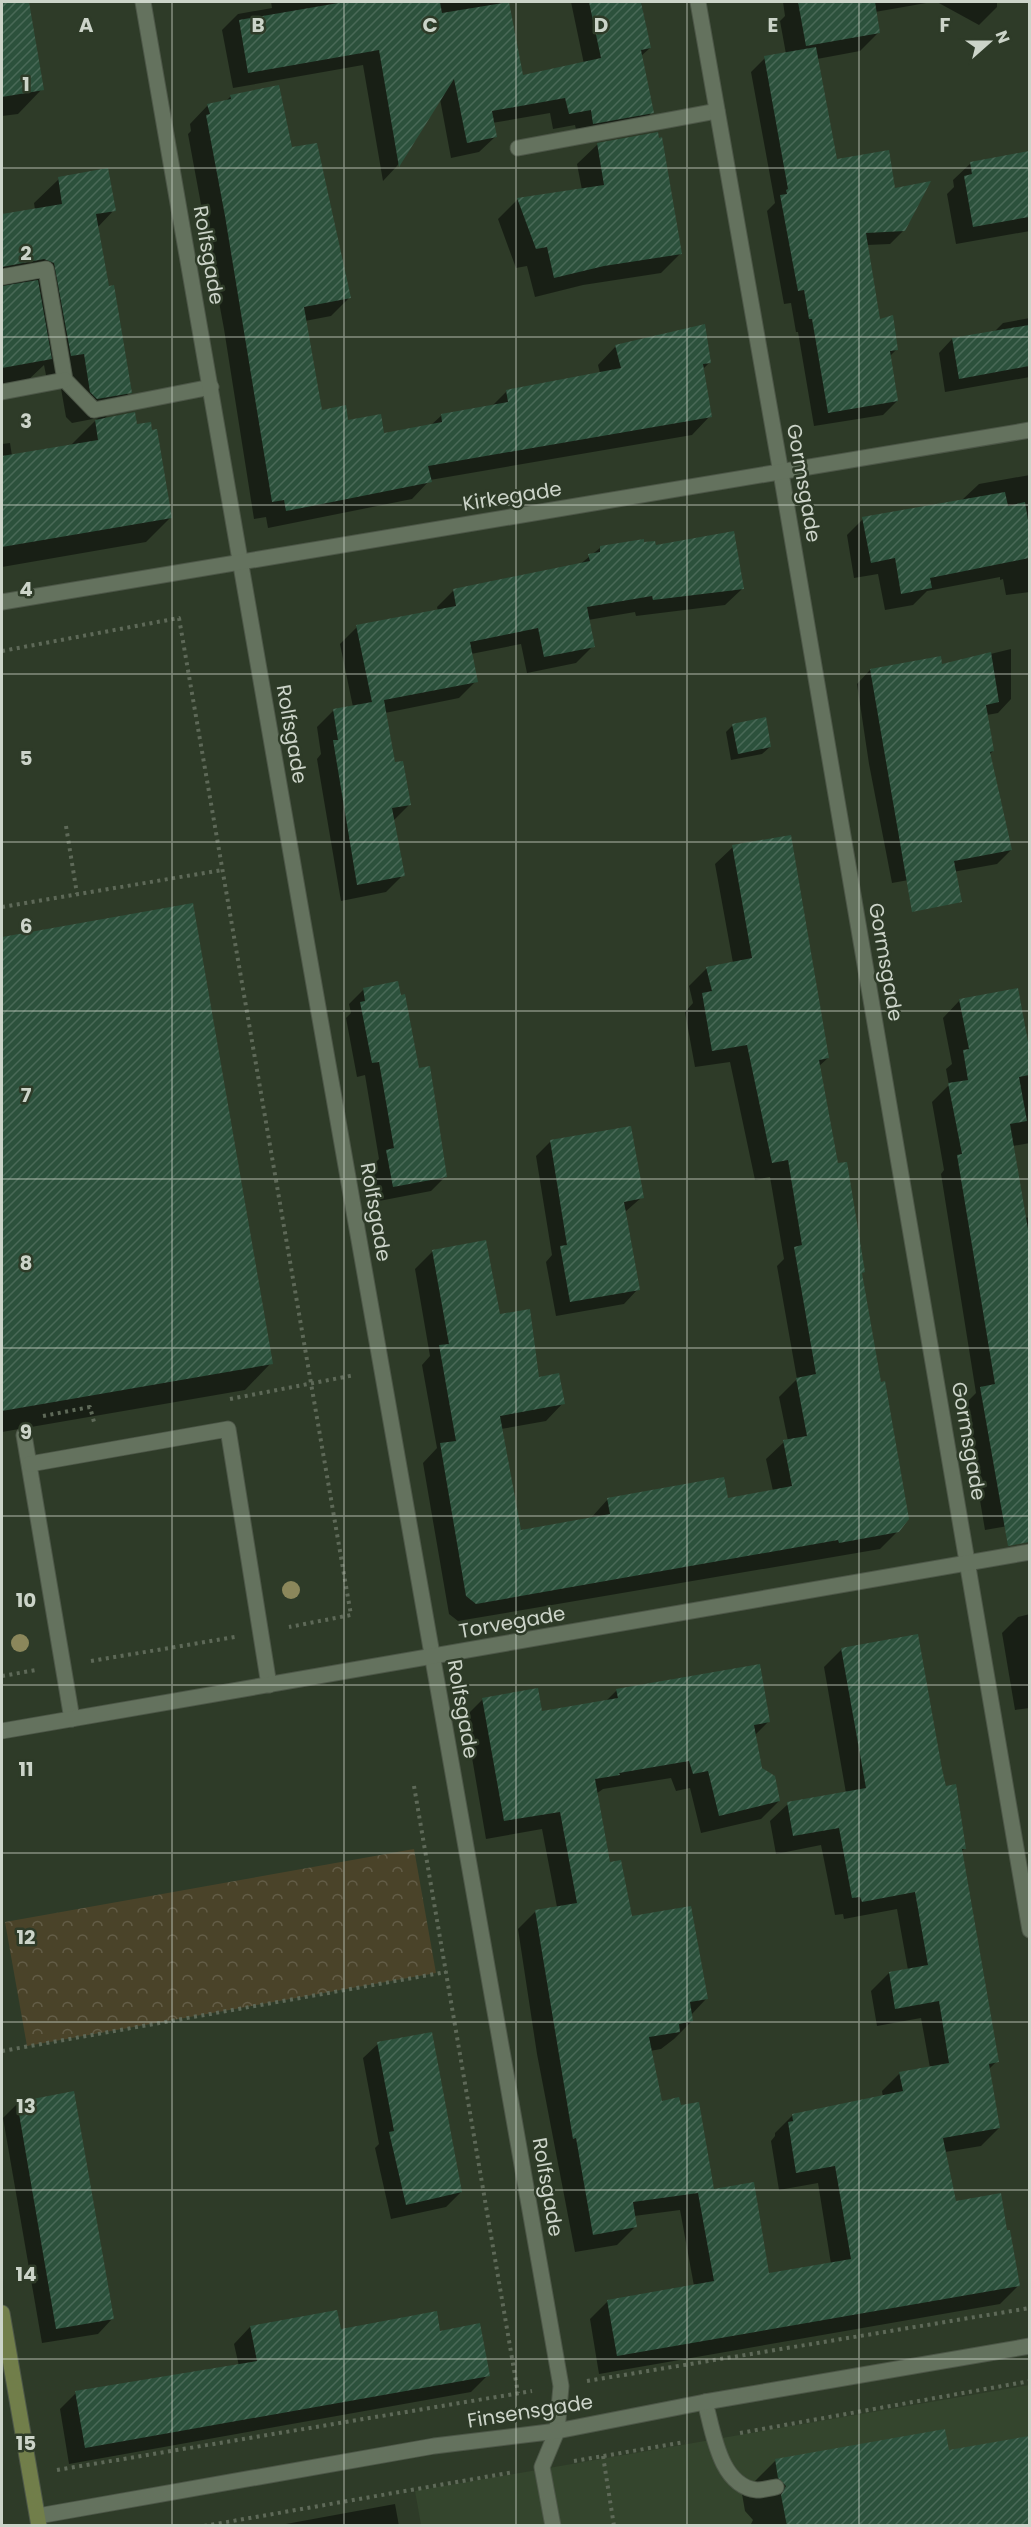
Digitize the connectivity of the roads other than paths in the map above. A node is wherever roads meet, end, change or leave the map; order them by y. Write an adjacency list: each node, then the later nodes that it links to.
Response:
1 (143, 2): 7 (street, Rolfsgade)
2 (698, 2): 3 (street, Gormsgade)
3 (717, 111): 4 (street); 10 (street, Gormsgade)
4 (518, 148)
5 (2, 277): 6 (street)
6 (65, 380): 7 (street); 8 (street)
7 (211, 387): 11 (street, Rolfsgade)
8 (2, 392)
9 (1029, 430): 10 (street, Kirkegade)
10 (781, 473): 11 (street, Kirkegade); 16 (street, Gormsgade)
11 (241, 561): 12 (street, Kirkegade); 17 (street, Rolfsgade)
12 (2, 602)
13 (24, 1435): 14 (street)
14 (30, 1464): 18 (street); 19 (street)
15 (1029, 1552): 16 (street, Torvegade)
16 (968, 1563): 17 (street, Torvegade); 21 (street, Gormsgade)
17 (433, 1657): 18 (street, Torvegade); 25 (street, Rolfsgade)
18 (269, 1685): 19 (street, Torvegade)
19 (72, 1719): 20 (street, Torvegade)
20 (2, 1731)
21 (1029, 1930)
22 (2, 2313): 27 (main road)
23 (1029, 2346): 24 (street, Finsensgade)
24 (705, 2402): 25 (street, Finsensgade); 26 (street)
25 (557, 2431): 27 (street, Finsensgade); 28 (street, Rolfsgade)
26 (776, 2487)
27 (38, 2521)
28 (553, 2526)

